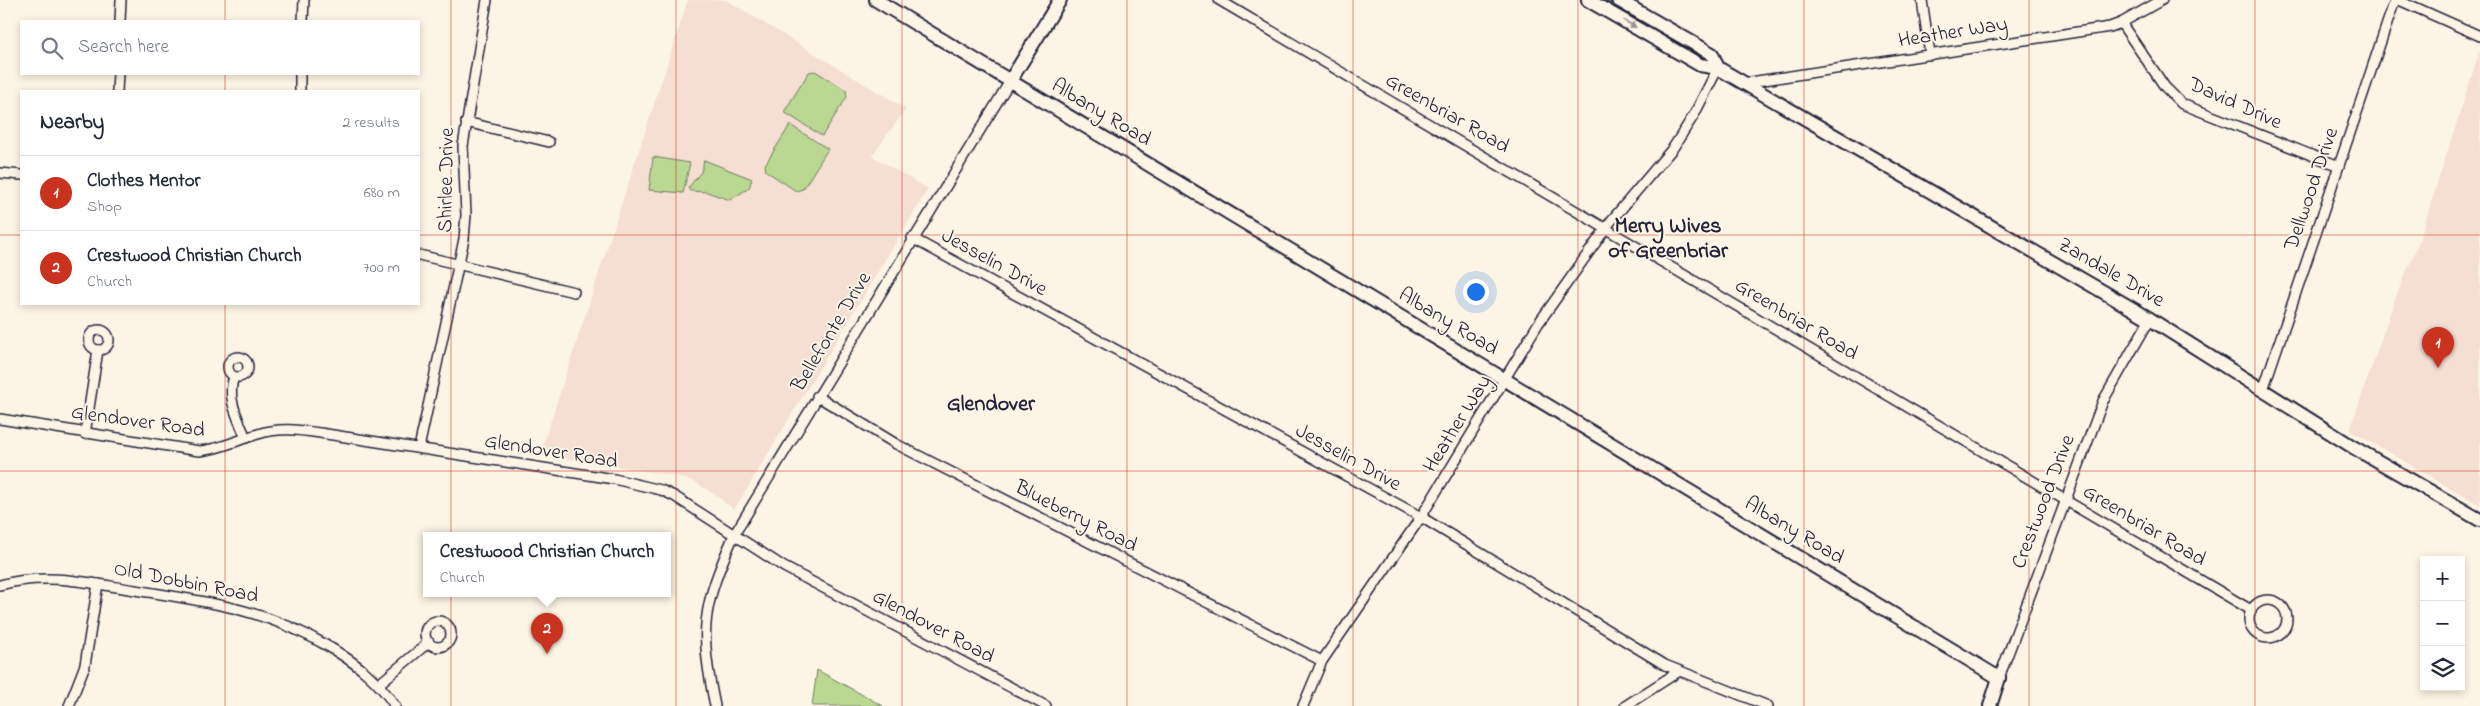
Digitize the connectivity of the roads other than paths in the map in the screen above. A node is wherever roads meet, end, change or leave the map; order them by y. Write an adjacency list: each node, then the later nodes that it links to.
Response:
1 (120, 0): 12 (street)
2 (304, 0): 13 (street)
3 (487, 0): 24 (street, Shirlee Drive)
4 (876, 0): 20 (street, Albany Road)
5 (1060, 0): 20 (street, Bellefonte Drive)
6 (1219, 0): 29 (street, Greenbriar Road)
7 (1588, 0): 17 (street, Zandale Drive, one-way to 17)
8 (1618, 0): 17 (street, Zandale Drive)
9 (1922, 0): 16 (street)
10 (2162, 0): 14 (street, Heather Way)
11 (2397, 0): 15 (street); 26 (street, Dellwood Drive)
12 (120, 20)
13 (303, 20)
14 (2121, 23): 16 (street, Heather Way); 26 (street, David Drive)
15 (2480, 36)
16 (1930, 54): 21 (street, Heather Way)
17 (1718, 68): 21 (street, Zandale Drive); 29 (street, Heather Way)
18 (118, 75): 22 (street)
19 (300, 75): 23 (street)
20 (1010, 81): 30 (street, Bellefonte Drive); 37 (street, Albany Road)
21 (1744, 83): 34 (street, Zandale Drive)
22 (117, 90)
23 (300, 90)
24 (466, 122): 25 (street); 32 (street, Shirlee Drive)
25 (549, 142)
26 (2339, 166): 38 (street, Dellwood Drive)
27 (0, 173): 28 (street)
28 (20, 174)
29 (1607, 228): 37 (street, Heather Way); 44 (street, Greenbriar Road)
30 (912, 238): 39 (street, Bellefonte Drive); 45 (street, Jesselin Drive)
31 (420, 255): 32 (street)
32 (459, 264): 33 (street); 43 (street, Shirlee Drive)
33 (574, 292)
34 (2150, 319): 38 (street, Zandale Drive); 44 (street, Crestwood Drive)
35 (98, 350): 41 (street)
36 (234, 377): 42 (street)
37 (1505, 380): 45 (street, Heather Way); 54 (street, Albany Road)
38 (2263, 390): 46 (street, Zandale Drive)
39 (817, 396): 47 (street, Bellefonte Drive); 52 (street, Blueberry Road)
40 (0, 419): 41 (street, Glendover Road)
41 (85, 434): 42 (street, Glendover Road)
42 (246, 438): 43 (street, Glendover Road)
43 (419, 448): 47 (street, Glendover Road)
44 (2067, 500): 50 (street, Greenbriar Road); 54 (street, Crestwood Drive)
45 (1420, 517): 52 (street, Heather Way); 53 (street, Jesselin Drive)
46 (2480, 520)
47 (734, 535): 58 (street, Bellefonte Drive); 59 (street, Glendover Road)
48 (98, 584): 49 (street, Old Dobbin Road); 55 (street, Old Dobbin Road); 56 (street)
49 (0, 585)
50 (2251, 610): 50 (street)
51 (428, 642): 55 (street)
52 (1322, 661): 60 (street, Heather Way)
53 (1678, 672): 61 (street); 62 (street, Jesselin Drive)
54 (1999, 678): 63 (street, Crestwood Drive)
55 (379, 684): 57 (street, Old Dobbin Road)
56 (69, 706)
57 (395, 706)
58 (716, 706)
59 (1046, 706)
60 (1303, 706)
61 (1625, 706)
62 (1768, 706)
63 (1990, 706)

